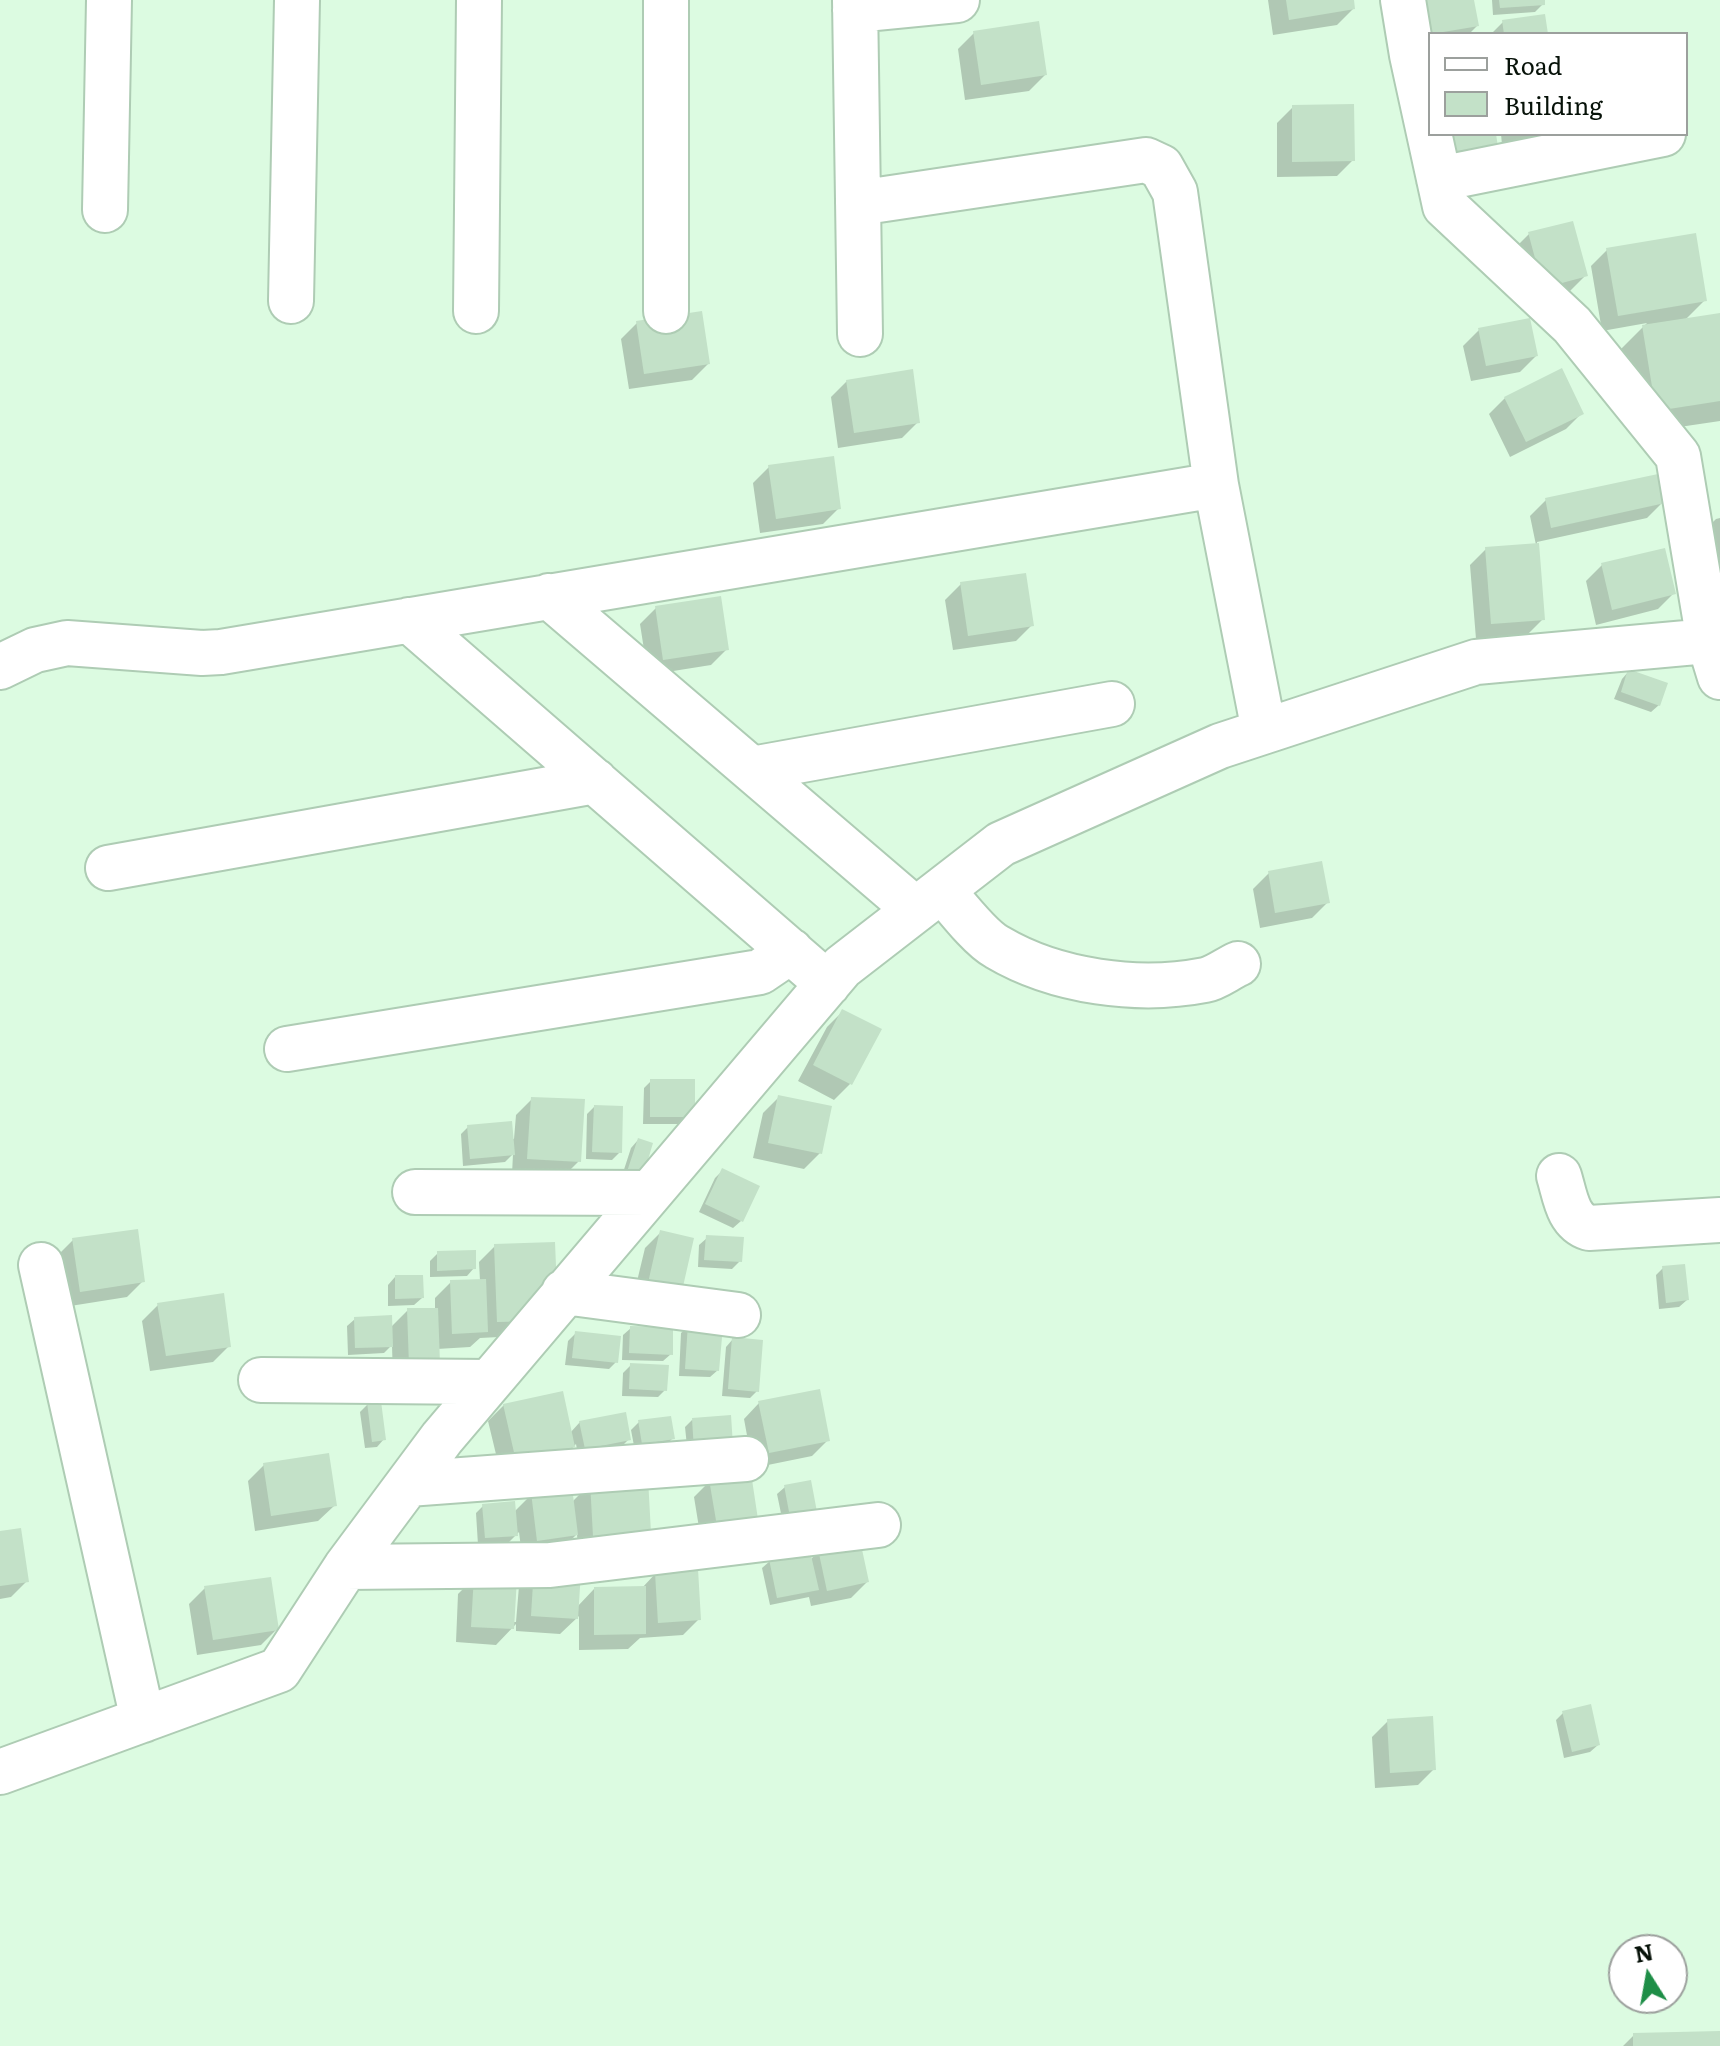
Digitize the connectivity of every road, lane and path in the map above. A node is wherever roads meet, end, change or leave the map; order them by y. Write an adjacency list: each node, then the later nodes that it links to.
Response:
1 (109, 0): 13 (street)
2 (297, 0): 14 (street)
3 (479, 0): 15 (street)
4 (666, 0): 16 (street)
5 (957, 0): 7 (street)
6 (1403, 0): 8 (street)
7 (855, 5): 12 (street)
8 (1428, 128)
9 (1430, 136): 11 (street)
10 (1653, 136): 11 (street)
11 (1439, 179): 19 (street)
12 (858, 203): 17 (street); 18 (street)
13 (105, 210)
14 (291, 301)
15 (476, 311)
16 (666, 311)
17 (860, 334)
18 (1216, 485): 20 (street); 25 (street)
19 (1704, 508): 22 (street)
20 (549, 596): 21 (street); 26 (street)
21 (409, 620): 23 (street); 27 (street)
22 (1716, 652): 25 (street)
23 (0, 667)
24 (1112, 704): 26 (street)
25 (1264, 731): 29 (street)
26 (752, 769): 29 (street)
27 (595, 781): 28 (street); 30 (street)
28 (108, 868)
29 (929, 900): 31 (street); 32 (street)
30 (791, 951): 32 (street); 33 (street)
31 (1238, 964)
32 (828, 984): 36 (street)
33 (287, 1049)
34 (1559, 1176): 37 (street)
35 (415, 1192): 36 (street)
36 (649, 1193): 39 (street)
37 (1720, 1220)
38 (41, 1265): 47 (street)
39 (564, 1292): 40 (street); 42 (street)
40 (738, 1315)
41 (261, 1380): 42 (street)
42 (489, 1382): 44 (street)
43 (746, 1459): 44 (street)
44 (408, 1484): 46 (street)
45 (878, 1525): 46 (street)
46 (346, 1567): 47 (street)
47 (143, 1720): 48 (street)
48 (0, 1772)

